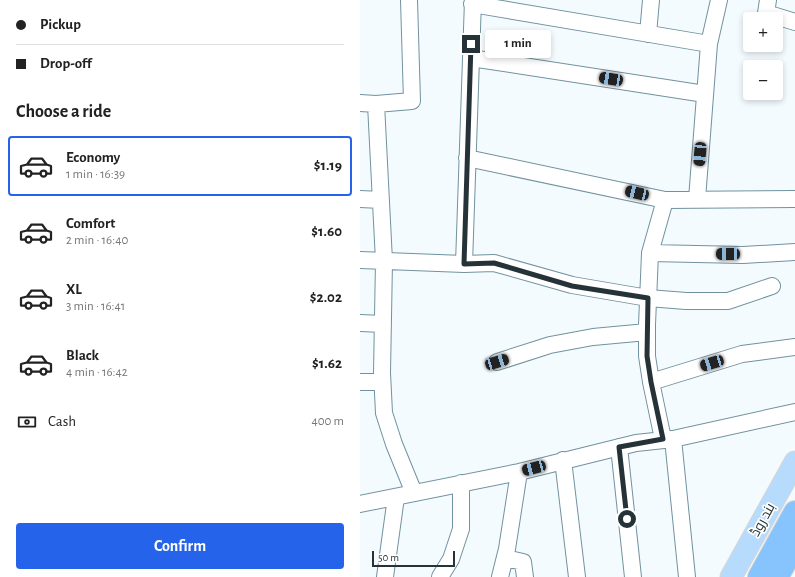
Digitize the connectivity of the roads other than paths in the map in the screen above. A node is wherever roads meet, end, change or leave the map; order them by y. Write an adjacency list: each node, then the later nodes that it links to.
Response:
1 (409, 0): 12 (street)
2 (651, 0): 7 (street)
3 (719, 0): 8 (street)
4 (768, 0): 6 (street)
5 (472, 2): 7 (street); 9 (street)
6 (795, 22)
7 (648, 34): 8 (street)
8 (710, 44): 10 (street)
9 (470, 58): 10 (street); 13 (street)
10 (705, 94): 14 (street)
11 (360, 103): 12 (street)
12 (376, 104): 17 (street)
13 (467, 158): 18 (street); 23 (street)
14 (697, 199): 15 (street); 18 (street)
15 (795, 199)
16 (360, 200): 17 (street)
17 (381, 200): 22 (street)
18 (665, 200): 20 (street)
19 (795, 252): 20 (street)
20 (650, 253): 25 (street)
21 (360, 260): 22 (street)
22 (384, 261): 23 (street); 27 (street)
23 (464, 264): 25 (street)
24 (772, 286): 25 (street)
25 (648, 298): 28 (street)
26 (360, 323): 27 (street)
27 (383, 324): 32 (street)
28 (647, 332): 30 (street); 33 (street)
29 (795, 347): 33 (street)
30 (497, 362)
31 (360, 382): 32 (street)
32 (382, 382): 41 (street)
33 (651, 382): 35 (street)
34 (795, 412): 35 (street)
35 (668, 439): 36 (street); 53 (street)
36 (619, 447): 37 (street); 52 (street)
37 (563, 460): 39 (street); 51 (street)
38 (795, 462): 54 (main road, بند روڈ)
39 (519, 472): 40 (street); 46 (street)
40 (461, 483): 41 (street); 48 (street)
41 (414, 493): 42 (street)
42 (396, 497): 43 (street); 47 (street)
43 (360, 504)
44 (795, 512): 55 (highway)
45 (795, 546): 56 (highway)
46 (505, 558): 49 (street); 50 (street)
47 (385, 577)
48 (440, 577)
49 (500, 577)
50 (524, 577)
51 (577, 577)
52 (633, 577)
53 (687, 577)
54 (731, 577)
55 (759, 577)
56 (777, 577)

